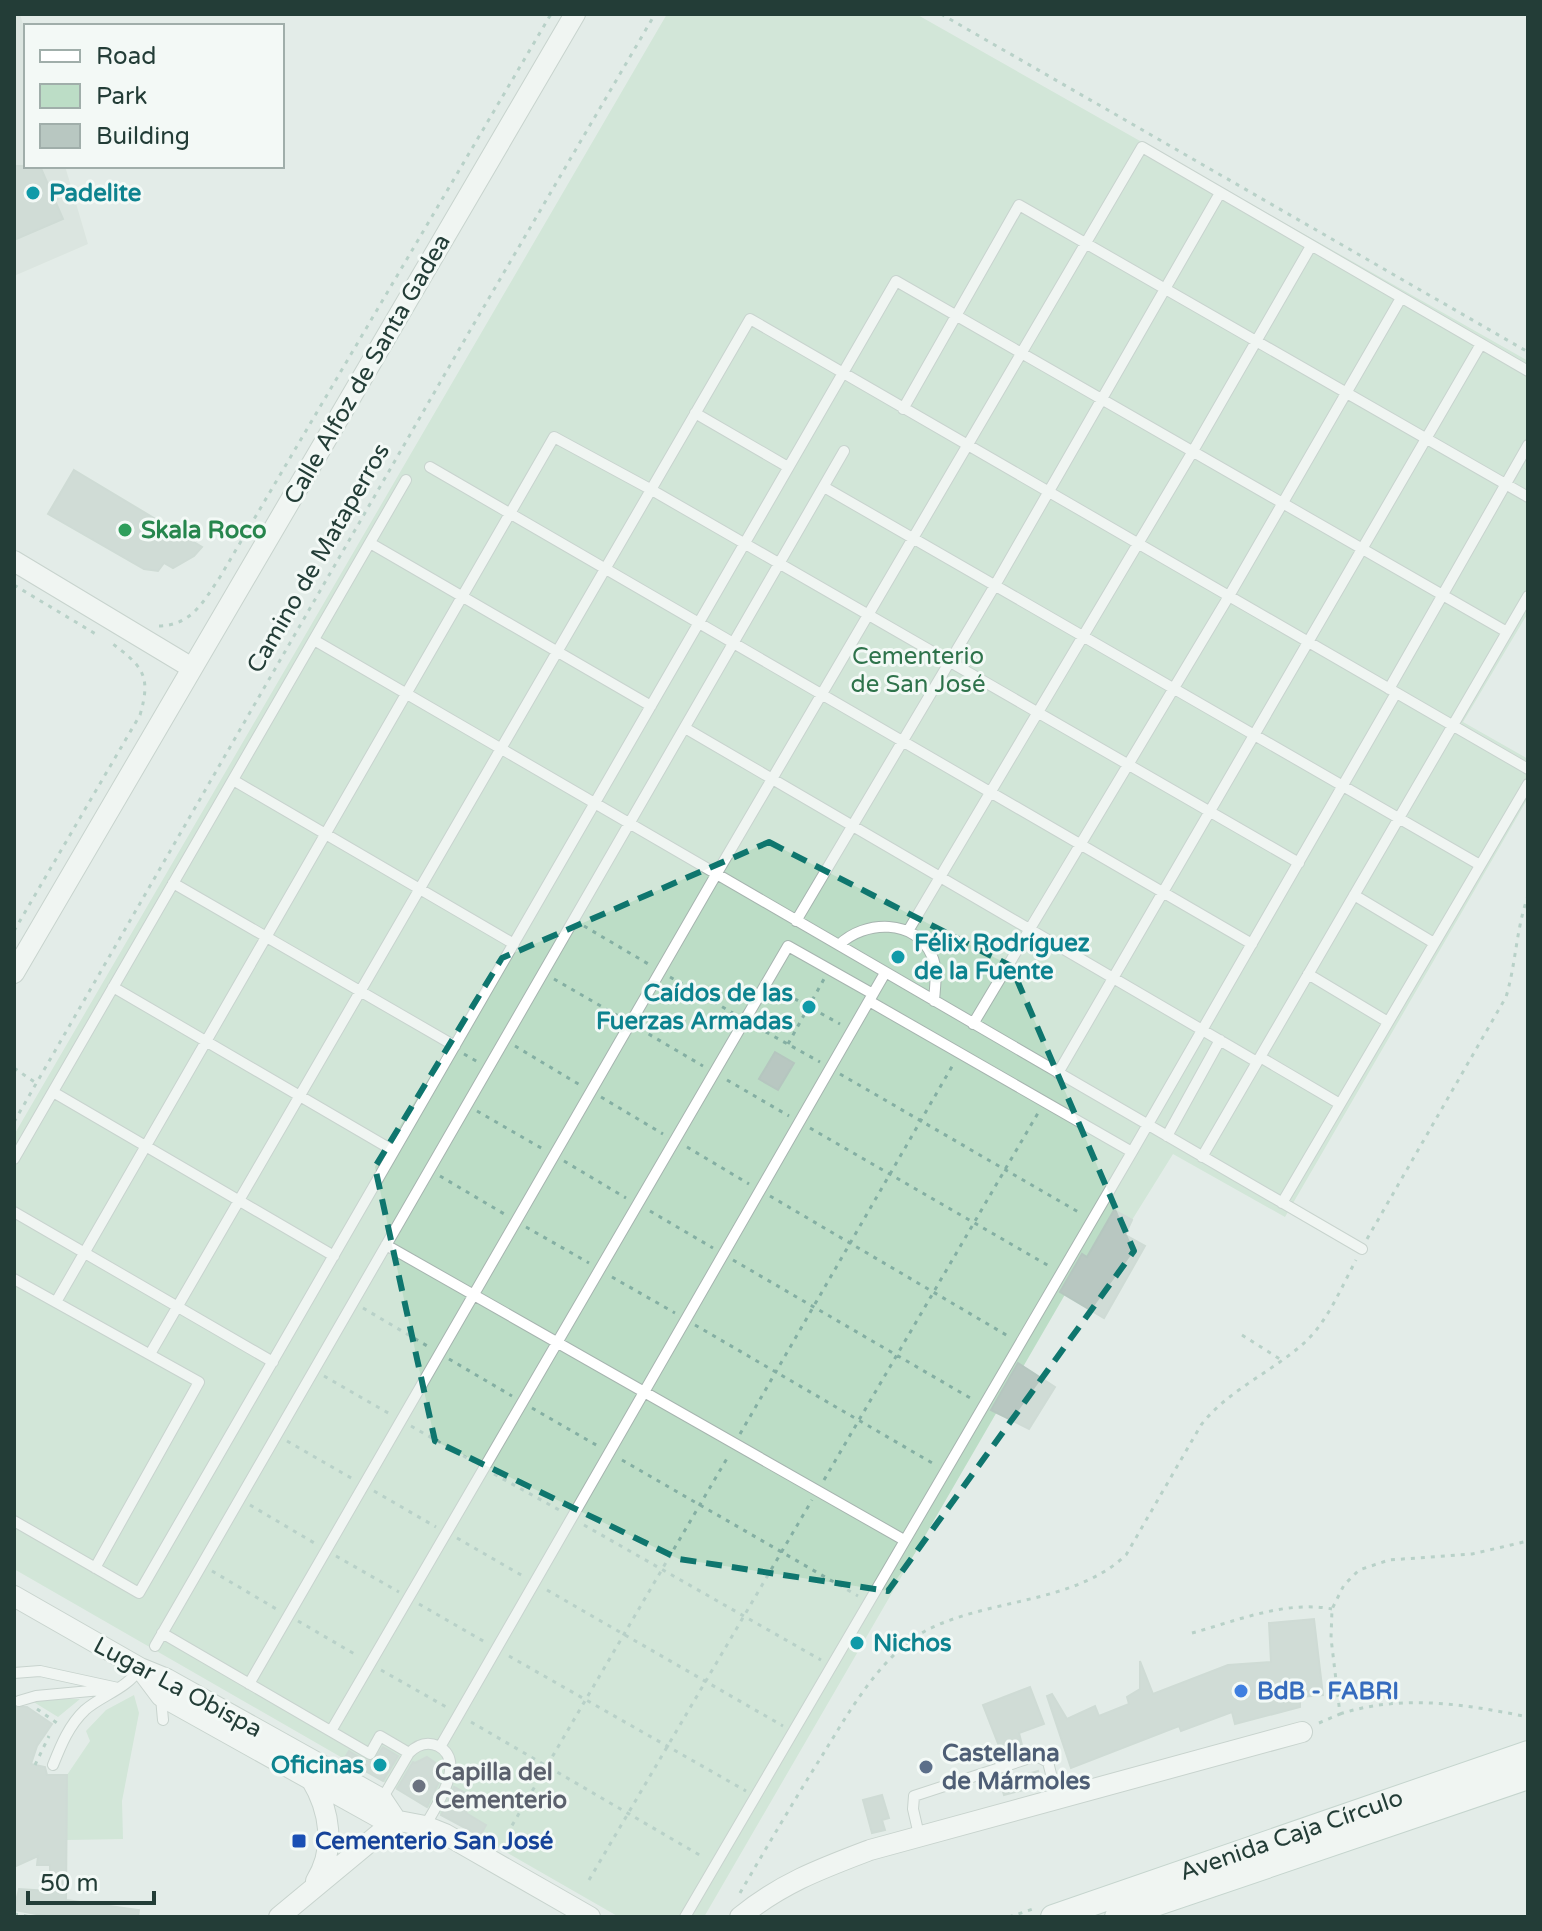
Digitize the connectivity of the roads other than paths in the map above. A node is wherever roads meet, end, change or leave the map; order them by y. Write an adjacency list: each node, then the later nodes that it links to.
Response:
1 (575, 14): 54 (street, Calle Alfoz de Santa Gadea)
2 (1220, 193): 3 (lane); 4 (lane); 5 (lane)
3 (1086, 242): 5 (lane); 7 (lane); 10 (lane)
4 (1311, 246): 6 (lane); 8 (lane)
5 (1166, 288): 8 (lane); 14 (lane)
6 (1401, 298): 9 (lane); 13 (lane)
7 (955, 315): 10 (lane); 12 (lane); 15 (lane)
8 (1256, 339): 13 (lane); 21 (lane)
9 (1481, 344): 11 (lane); 17 (lane)
10 (1021, 353): 14 (lane); 19 (lane)
11 (1528, 371)
12 (842, 373): 15 (lane); 16 (lane); 23 (lane)
13 (1346, 392): 17 (lane); 30 (lane)
14 (1102, 399): 21 (lane); 28 (lane)
15 (903, 409): 19 (lane)
16 (695, 413): 23 (lane); 27 (lane)
17 (1426, 438): 25 (lane); 36 (lane)
18 (1528, 445): 25 (lane)
19 (967, 446): 28 (lane); 32 (lane)
20 (844, 451): 26 (lane)
21 (1193, 451): 30 (lane); 35 (lane)
22 (430, 467): 31 (lane)
23 (788, 467): 34 (lane)
24 (406, 480): 33 (lane)
25 (1505, 484): 29 (lane); 41 (lane)
26 (824, 487): 32 (lane); 38 (lane)
27 (650, 489): 31 (lane); 34 (lane); 39 (lane)
28 (1048, 493): 35 (lane); 40 (lane)
29 (1528, 497)
30 (1282, 502): 36 (lane); 42 (lane)
31 (510, 514): 39 (lane); 44 (lane)
32 (913, 538): 40 (lane); 45 (lane)
33 (370, 543): 44 (lane); 49 (lane)
34 (744, 544): 38 (lane); 46 (lane)
35 (1137, 545): 42 (lane); 48 (lane)
36 (1363, 549): 41 (lane); 50 (lane)
37 (14, 561): 54 (street)
38 (779, 564): 45 (lane); 51 (lane)
39 (604, 569): 46 (lane); 52 (lane)
40 (994, 587): 48 (lane); 53 (lane)
41 (1443, 594): 47 (lane); 56 (lane)
42 (1229, 596): 50 (lane); 55 (lane)
43 (1528, 596): 47 (lane)
44 (463, 597): 52 (lane); 57 (lane)
45 (868, 615): 53 (lane); 58 (lane)
46 (698, 623): 51 (lane); 59 (lane)
47 (1507, 632): 61 (lane)
48 (1082, 637): 55 (lane); 60 (lane)
49 (314, 640): 57 (lane); 69 (lane)
50 (1309, 642): 56 (lane); 63 (lane)
51 (733, 644): 58 (lane); 62 (lane)
52 (556, 651): 59 (lane); 65 (lane)
53 (949, 662): 60 (lane); 64 (lane)
54 (192, 668): 96 (street, Calle Alfoz de Santa Gadea)
55 (1173, 689): 63 (lane); 66 (lane)
56 (1393, 691): 61 (lane); 71 (lane)
57 (407, 694): 65 (lane); 78 (lane)
58 (821, 694): 64 (lane); 68 (lane)
59 (651, 706): 73 (lane)
60 (1037, 713): 66 (lane); 72 (lane)
61 (1453, 725): 67 (lane); 75 (lane)
62 (685, 728): 68 (lane); 76 (lane)
63 (1254, 736): 71 (lane); 74 (lane)
64 (902, 742): 72 (lane); 77 (lane)
65 (500, 748): 73 (lane); 85 (lane)
66 (1128, 765): 74 (lane); 79 (lane)
67 (1528, 769)
68 (772, 779): 77 (lane); 82 (lane)
69 (233, 780): 78 (lane); 84 (lane)
70 (1528, 784): 81 (lane)
71 (1343, 788): 75 (lane); 80 (lane)
72 (990, 792): 79 (lane); 83 (lane)
73 (595, 804): 76 (lane); 93 (lane)
74 (1210, 812): 80 (lane); 86 (lane)
75 (1398, 819): 81 (lane); 87 (lane)
76 (630, 824): 82 (lane); 125 (lane)
77 (852, 826): 83 (lane); 88 (lane)
78 (326, 835): 85 (lane); 91 (lane)
79 (1080, 845): 86 (lane); 89 (lane)
80 (1299, 863): 94 (lane)
81 (1480, 865): 92 (lane)
82 (717, 873): 88 (lane); 130 (lane)
83 (940, 876): 89 (lane); 90 (lane)
84 (173, 883): 91 (lane); 100 (lane)
85 (419, 888): 93 (lane); 101 (lane)
86 (1163, 893): 94 (lane); 99 (lane)
87 (1354, 895): 92 (lane); 98 (lane)
88 (796, 921): 95 (lane)
89 (1030, 929): 99 (lane); 105 (lane)
90 (908, 931): 95 (lane); 103 (lane)
91 (267, 937): 101 (lane); 108 (lane)
92 (1434, 943): 104 (lane)
93 (514, 944): 109 (lane)
94 (1252, 944): 106 (lane)
95 (839, 945): 97 (lane)
96 (14, 973)
97 (885, 973): 102 (lane); 103 (lane)
98 (1308, 974): 104 (lane); 110 (lane)
99 (1114, 978): 106 (lane); 111 (lane)
100 (113, 987): 108 (lane); 112 (lane)
101 (360, 991): 109 (lane); 113 (lane)
102 (871, 997): 119 (lane); 133 (lane); 136 (lane)
103 (934, 1001): 105 (lane)
104 (1388, 1022): 114 (lane)
105 (973, 1024): 111 (lane)
106 (1202, 1029): 107 (lane); 115 (lane)
107 (1220, 1040): 110 (lane); 116 (lane)
108 (206, 1042): 113 (lane); 117 (lane)
109 (454, 1047): 118 (lane)
110 (1258, 1060): 114 (lane); 120 (lane)
111 (1058, 1073): 115 (lane)
112 (53, 1092): 117 (lane); 121 (lane)
113 (299, 1095): 118 (lane); 122 (lane)
114 (1340, 1104): 123 (lane)
115 (1147, 1124): 116 (lane); 119 (lane)
116 (1167, 1136): 120 (lane)
117 (147, 1146): 122 (lane); 127 (lane)
118 (394, 1151): 128 (lane)
119 (1132, 1152): 138 (lane)
120 (1202, 1157): 123 (lane)
121 (14, 1159)
122 (239, 1200): 128 (lane); 132 (lane)
123 (1282, 1203): 126 (lane)
124 (14, 1212): 127 (lane)
125 (386, 1245): 130 (lane); 141 (lane)
126 (1362, 1249)
127 (85, 1253): 131 (lane); 132 (lane)
128 (334, 1256): 135 (lane)
129 (14, 1279): 131 (lane)
130 (475, 1295): 133 (lane); 145 (lane)
131 (56, 1302): 134 (lane)
132 (177, 1306): 134 (lane); 135 (lane)
133 (557, 1342): 136 (lane); 150 (lane)
134 (150, 1354): 139 (lane)
135 (273, 1362): 139 (lane)
136 (644, 1392): 138 (lane); 152 (lane)
137 (14, 1521): 139 (lane)
138 (904, 1540): 166 (lane)
139 (95, 1568)
140 (14, 1596): 143 (street, Lugar La Obispa)
141 (162, 1633): 142 (lane); 145 (lane)
142 (155, 1646)
143 (140, 1668): 146 (lane); 147 (street); 159 (street, Lugar La Obispa)
144 (14, 1673): 146 (lane)
145 (249, 1684): 150 (lane)
146 (118, 1688): 148 (lane); 155 (lane)
147 (161, 1696): 149 (lane); 157 (street)
148 (21, 1700)
149 (163, 1720)
150 (331, 1731): 153 (lane)
151 (1302, 1732): 158 (street)
152 (440, 1747): 153 (lane); 161 (lane)
153 (409, 1753): 159 (lane)
154 (1528, 1753): 168 (main road, Avenida Caja Círculo)
155 (53, 1765)
156 (1528, 1777): 169 (main road, Avenida Caja Círculo)
157 (311, 1779): 160 (street); 163 (street)
158 (1057, 1798): 162 (street); 162 (lane)
159 (382, 1799): 160 (street, Lugar La Obispa)
160 (396, 1820): 161 (street); 163 (street)
161 (425, 1826): 165 (street)
162 (919, 1835): 167 (street)
163 (309, 1891): 164 (street)
164 (279, 1917)
165 (590, 1917)
166 (685, 1917)
167 (740, 1917)
168 (1053, 1917)
169 (1117, 1917)

